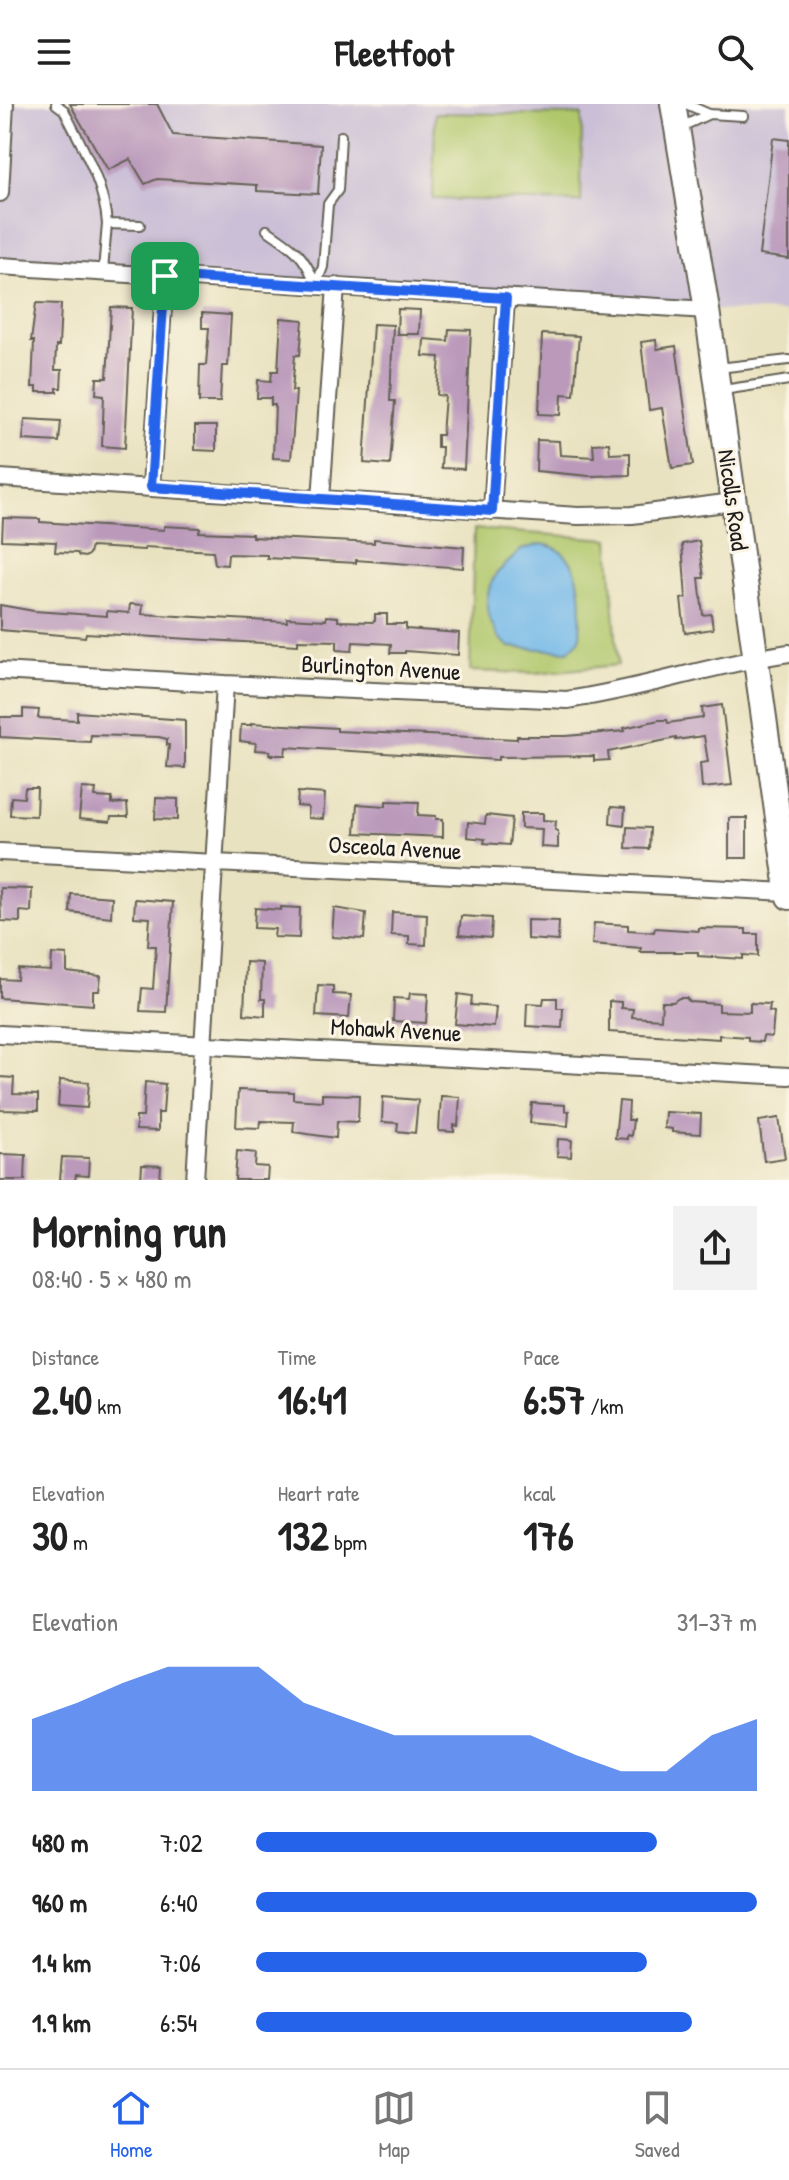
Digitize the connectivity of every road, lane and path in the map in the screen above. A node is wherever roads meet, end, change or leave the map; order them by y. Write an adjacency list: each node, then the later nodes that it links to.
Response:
1 (5, 104): 9 (street)
2 (56, 104): 10 (lane)
3 (673, 104): 7 (street, Nicolls Road)
4 (686, 104): 5 (lane)
5 (709, 114): 6 (lane); 7 (lane)
6 (743, 116)
7 (677, 129): 19 (street, Nicolls Road)
8 (341, 136): 16 (lane)
9 (0, 193)
10 (107, 224): 11 (lane); 14 (lane)
11 (140, 225)
12 (267, 230): 16 (lane)
13 (0, 266): 14 (street)
14 (103, 271): 15 (street)
15 (165, 276): 16 (street); 24 (street)
16 (316, 285): 17 (street)
17 (336, 286): 18 (street); 25 (street)
18 (506, 298): 19 (street); 27 (street)
19 (707, 310): 21 (street, Nicolls Road)
20 (789, 360): 21 (lane)
21 (716, 380): 22 (lane); 26 (street, Nicolls Road)
22 (789, 380)
23 (0, 478): 24 (street)
24 (151, 487): 25 (street)
25 (321, 499): 27 (street)
26 (733, 502): 27 (street); 29 (street, Nicolls Road)
27 (492, 511)
28 (789, 653): 29 (street, Burlington Avenue)
29 (755, 658): 31 (street, Burlington Avenue); 34 (street, Nicolls Road)
30 (0, 671): 31 (street, Burlington Avenue)
31 (225, 684): 33 (street)
32 (0, 852): 33 (street, Osceola Avenue)
33 (212, 863): 34 (street, Osceola Avenue); 36 (street)
34 (789, 895)
35 (0, 1034): 36 (street, Mohawk Avenue)
36 (202, 1043): 37 (street, Mohawk Avenue); 38 (street)
37 (789, 1076)
38 (195, 1180)

